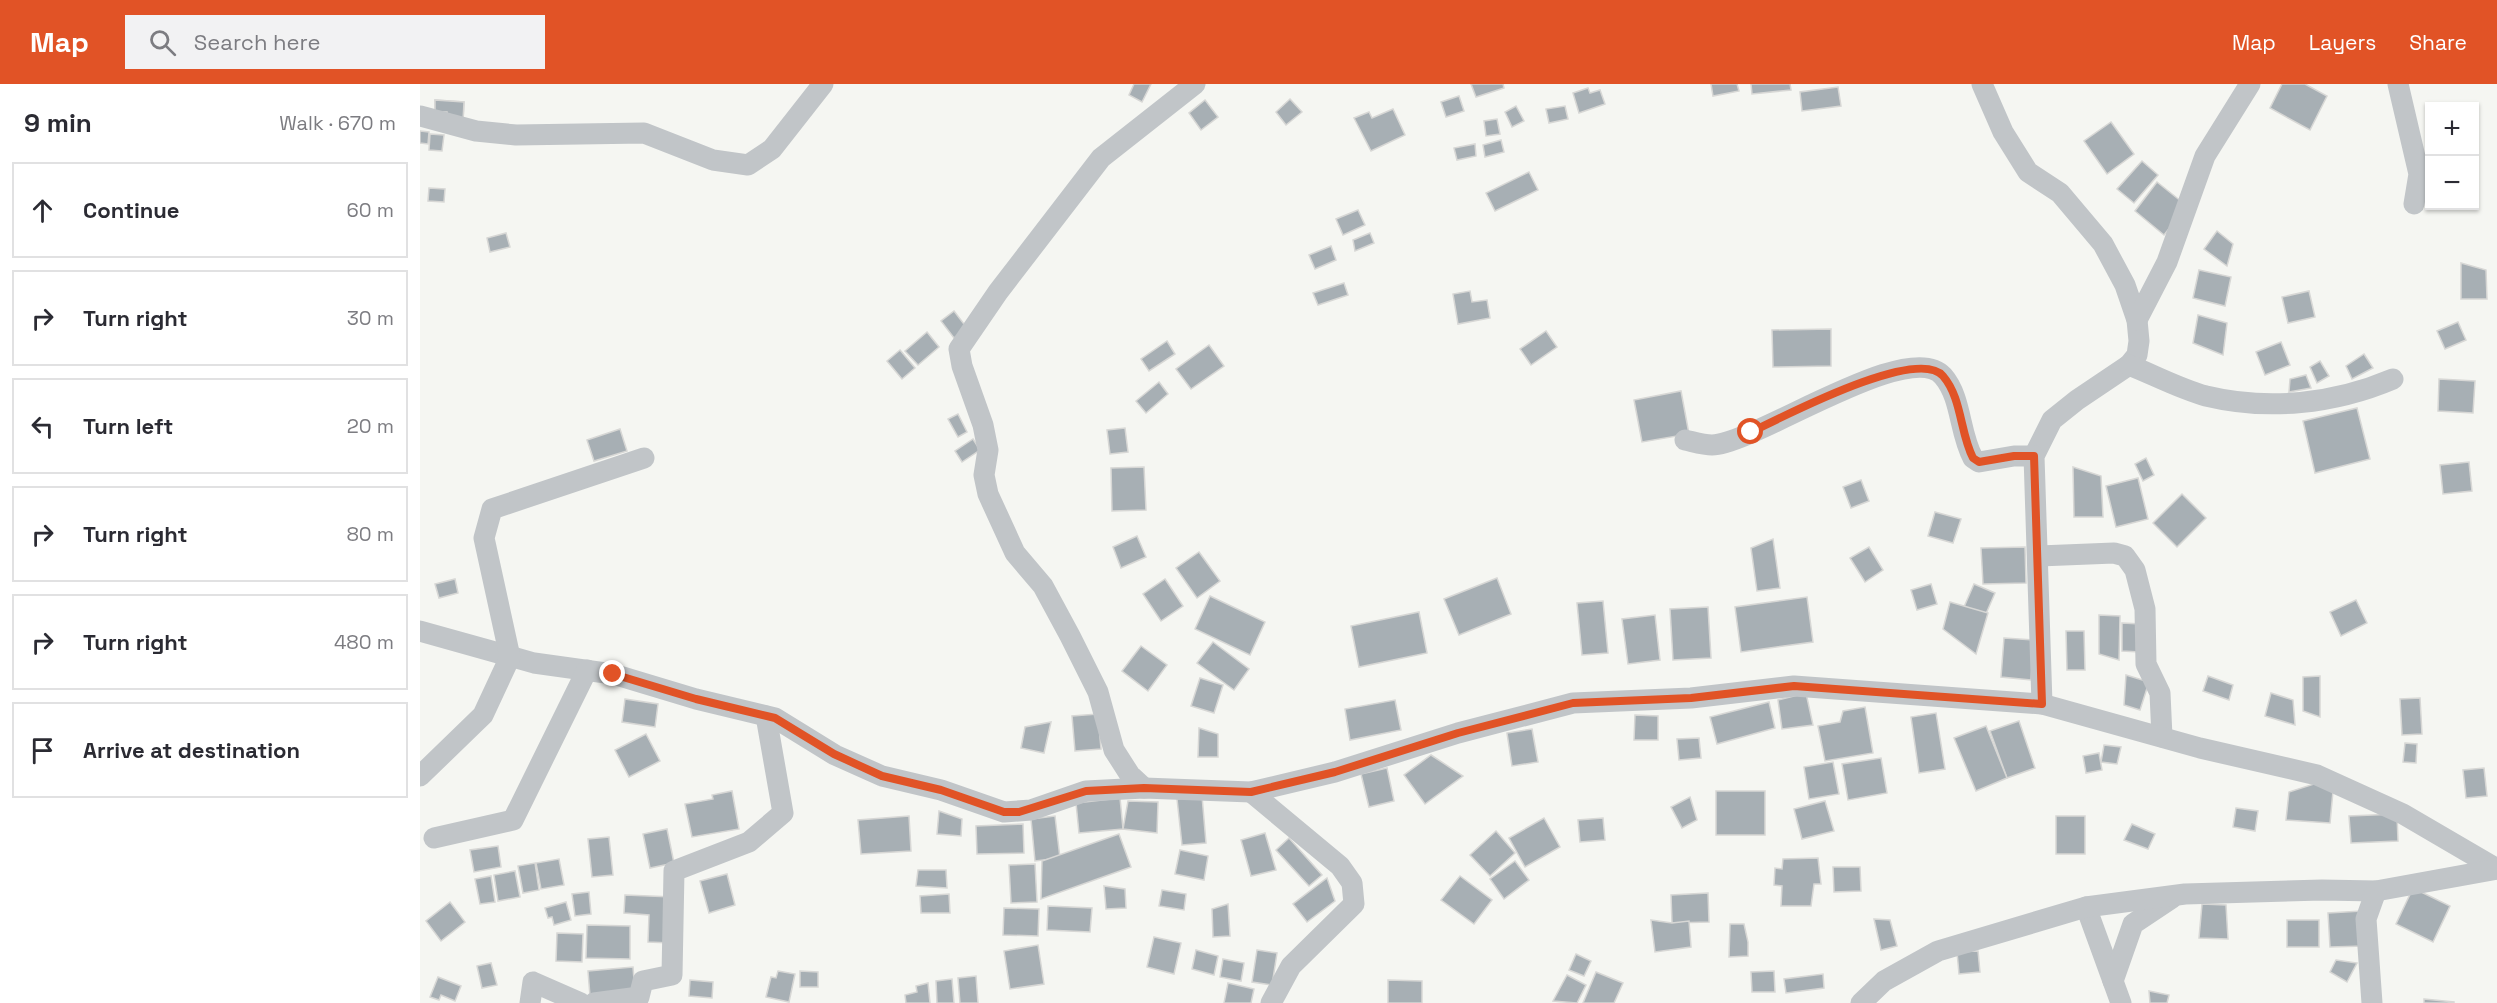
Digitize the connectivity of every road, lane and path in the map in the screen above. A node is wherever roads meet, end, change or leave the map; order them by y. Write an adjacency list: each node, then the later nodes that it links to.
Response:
1 (823, 84): 6 (street)
2 (1195, 84): 22 (street)
3 (1982, 84): 8 (street)
4 (2250, 84): 8 (street)
5 (2398, 84): 7 (street)
6 (420, 116)
7 (2414, 204)
8 (2137, 320): 9 (street)
9 (2129, 365): 10 (street); 12 (street)
10 (2393, 379)
11 (1685, 440): 12 (street)
12 (2034, 456): 14 (street)
13 (644, 458): 16 (street)
14 (2039, 555): 18 (street); 20 (street)
15 (420, 631): 16 (street)
16 (510, 657): 17 (street); 21 (street)
17 (587, 670): 19 (street); 24 (street)
18 (2042, 704): 20 (street); 23 (street)
19 (766, 716): 22 (street); 32 (street)
20 (2162, 737): 25 (street)
21 (420, 776)
22 (1144, 788): 23 (street)
23 (1251, 792): 33 (street)
24 (434, 838)
25 (2497, 869): 26 (street)
26 (2376, 891): 27 (street); 36 (street)
27 (2175, 896): 28 (street); 29 (street)
28 (2086, 907): 29 (street); 34 (street)
29 (2113, 981): 35 (street)
30 (530, 1003): 31 (street)
31 (581, 1003)
32 (594, 1003)
33 (1271, 1003)
34 (1861, 1003)
35 (2121, 1003)
36 (2372, 1003)

